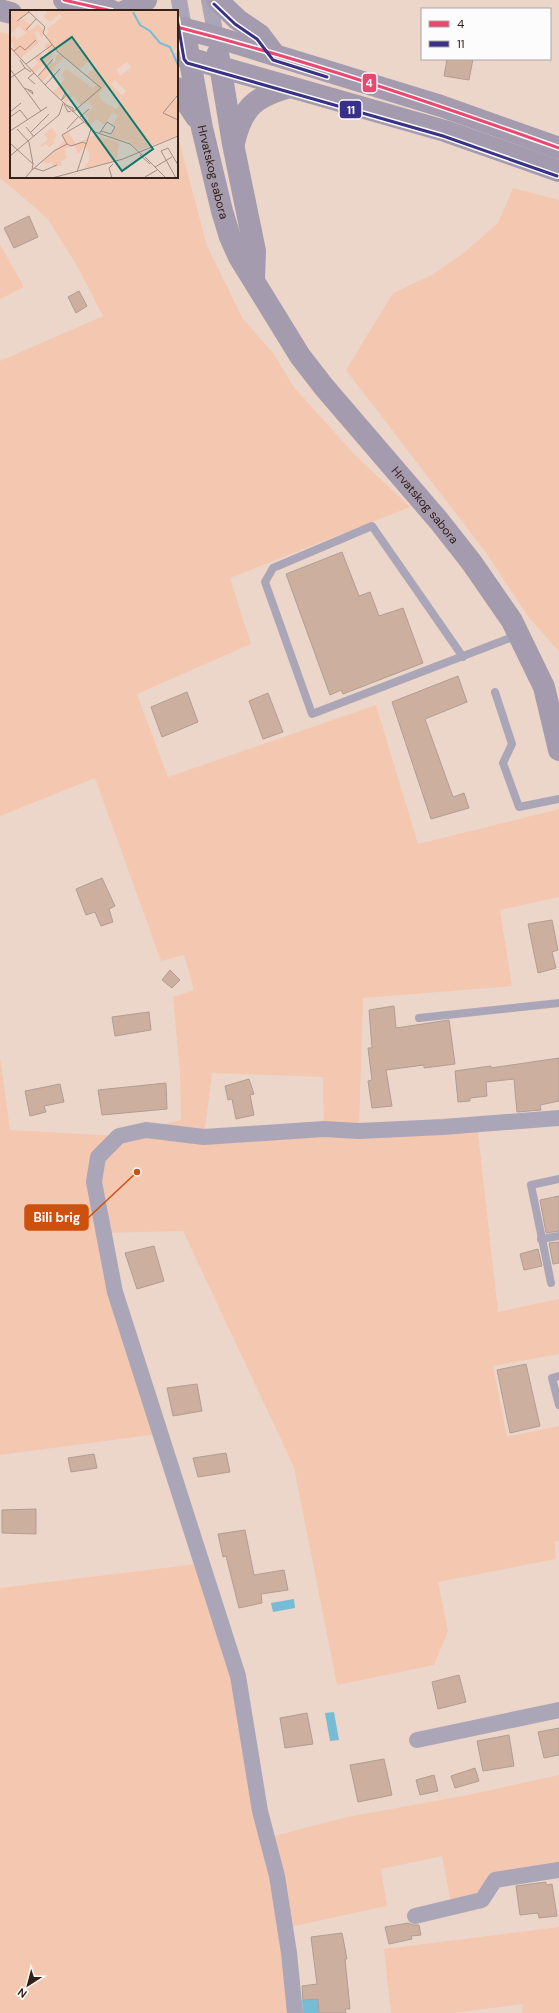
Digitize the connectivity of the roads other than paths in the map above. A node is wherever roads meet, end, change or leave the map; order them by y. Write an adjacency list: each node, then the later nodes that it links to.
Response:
1 (64, 0): 7 (main road)
2 (146, 0): 8 (main road)
3 (179, 0): 10 (street)
4 (209, 0): 11 (street)
5 (217, 0): 13 (main road)
6 (0, 10): 9 (main road)
7 (108, 10)
8 (128, 10)
9 (10, 13)
10 (180, 28): 11 (main road); 12 (main road, Hrvatskog sabora)
11 (216, 37): 13 (main road); 14 (main road, Hrvatskog sabora)
12 (183, 56): 14 (main road); 17 (main road, Hrvatskog sabora)
13 (276, 56): 19 (main road)
14 (220, 67): 15 (main road); 18 (main road, Hrvatskog sabora)
15 (290, 87): 18 (main road); 20 (main road)
16 (178, 89): 17 (main road)
17 (202, 128): 21 (main road, Hrvatskog sabora)
18 (233, 144): 21 (main road, Hrvatskog sabora)
19 (559, 148)
20 (559, 171)
21 (254, 280): 22 (main road, Hrvatskog sabora)
22 (519, 635): 23 (lane); 25 (main road, Hrvatskog sabora)
23 (463, 656): 23 (lane)
24 (495, 692): 26 (lane)
25 (559, 750)
26 (559, 799)
27 (559, 1003): 28 (lane)
28 (419, 1018)
29 (559, 1118): 40 (street)
30 (559, 1179): 32 (lane)
31 (559, 1236): 32 (lane)
32 (541, 1239): 33 (lane)
33 (551, 1283)
34 (559, 1376): 35 (lane)
35 (559, 1405)
36 (559, 1710): 37 (street)
37 (416, 1740)
38 (559, 1870): 39 (street)
39 (415, 1916)
40 (295, 2013)

